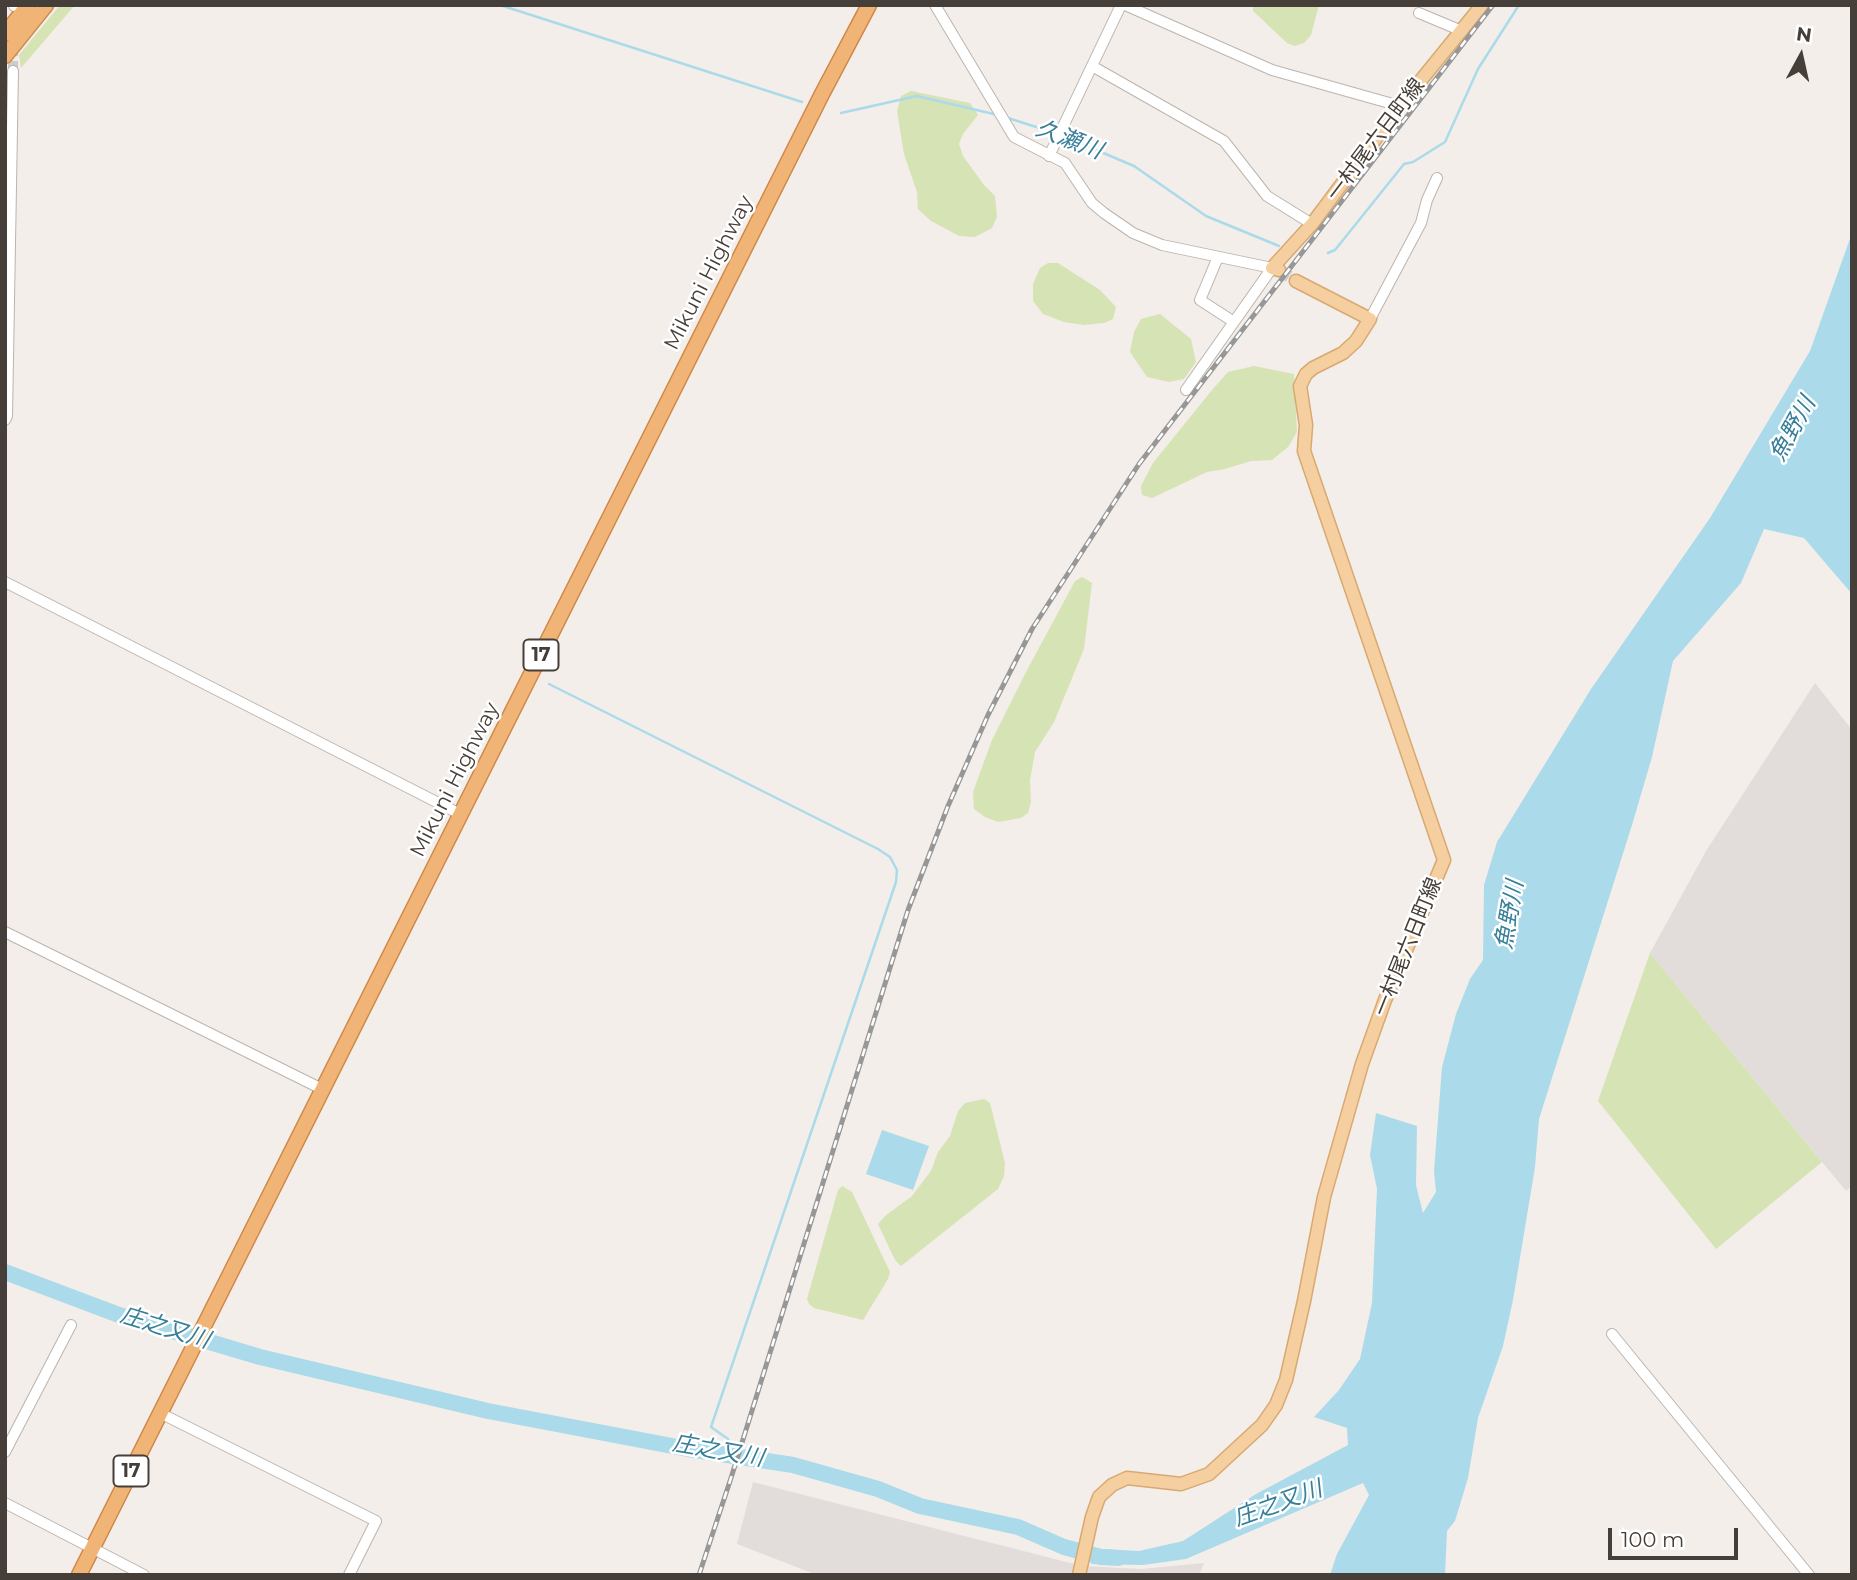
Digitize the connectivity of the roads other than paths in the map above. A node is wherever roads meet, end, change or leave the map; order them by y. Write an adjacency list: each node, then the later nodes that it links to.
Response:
1 (46, 5): 10 (highway)
2 (869, 5): 25 (highway, Mikuni Highway / 17)
3 (935, 5): 14 (street)
4 (1123, 5): 11 (street); 13 (street)
5 (1482, 5): 8 (main road, 一村尾六日町線)
6 (18, 6): 9 (highway)
7 (1419, 13): 8 (street)
8 (1462, 31): 13 (main road, 一村尾六日町線)
9 (5, 34)
10 (5, 56)
11 (1092, 66): 14 (street); 16 (street)
12 (13, 71): 23 (street)
13 (1400, 106): 16 (main road, 一村尾六日町線)
14 (1049, 156): 17 (street)
15 (1437, 178): 20 (street)
16 (1312, 224): 18 (main road, 一村尾六日町線)
17 (1218, 257): 18 (street); 21 (street)
18 (1276, 269): 21 (street)
19 (1296, 281): 20 (main road)
20 (1370, 318): 34 (main road, 一村尾六日町線)
21 (1234, 322): 22 (street)
22 (1186, 390)
23 (5, 420)
24 (5, 582): 25 (street)
25 (461, 815): 27 (highway, Mikuni Highway / 17)
26 (5, 932): 27 (street)
27 (324, 1090): 30 (highway, Mikuni Highway / 17)
28 (71, 1325): 31 (street)
29 (1612, 1334): 38 (street)
30 (160, 1413): 33 (highway, Mikuni Highway / 17); 37 (street)
31 (5, 1452)
32 (5, 1503): 33 (street)
33 (93, 1548): 35 (highway, Mikuni Highway / 17); 36 (street)
34 (1080, 1570)
35 (79, 1575)
36 (144, 1575)
37 (349, 1575)
38 (1809, 1575)

